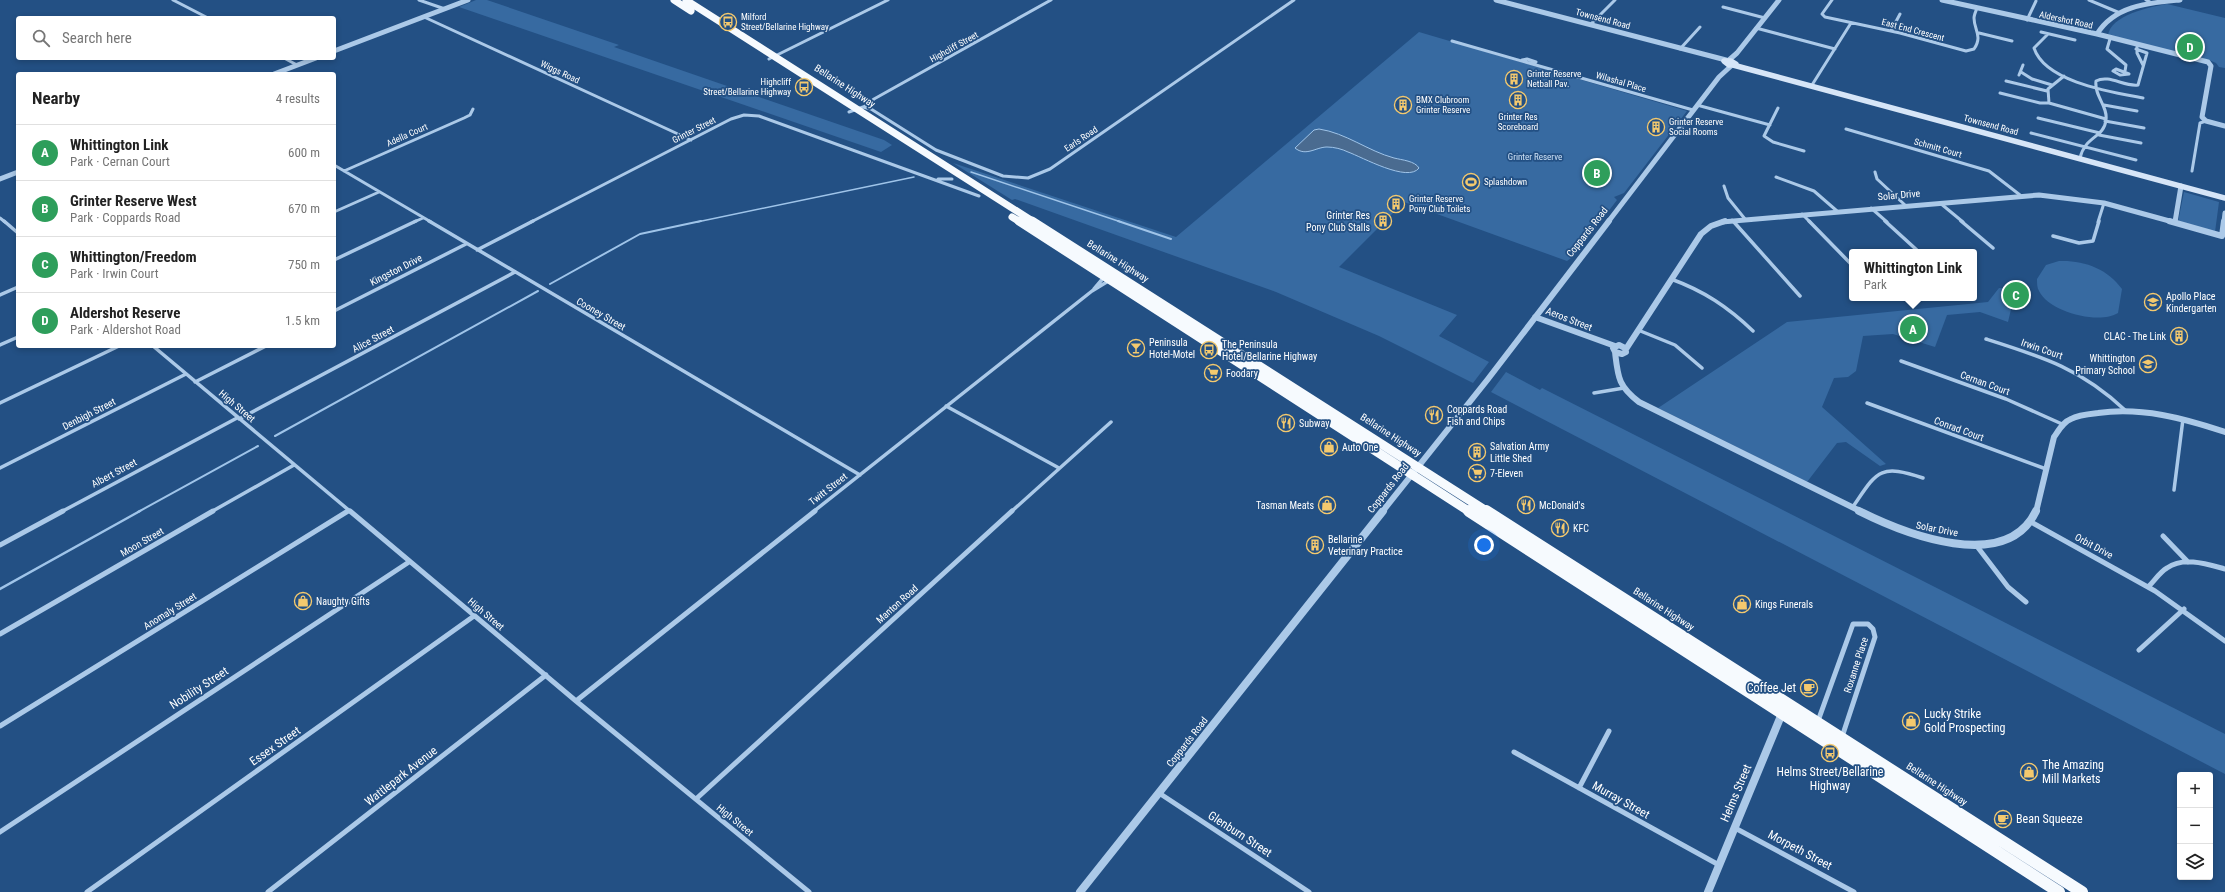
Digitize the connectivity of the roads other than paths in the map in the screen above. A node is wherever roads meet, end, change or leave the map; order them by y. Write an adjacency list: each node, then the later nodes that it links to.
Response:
1 (173, 0): 24 (street)
2 (419, 0): 21 (street)
3 (468, 0): 21 (street)
4 (674, 0): 45 (highway, Bellarine Highway)
5 (686, 0): 45 (highway, Bellarine Highway)
6 (888, 0): 45 (street)
7 (1051, 0): 71 (street, Highcliff Street)
8 (1294, 0): 71 (street, Earls Road)
9 (1496, 0): 29 (street, Townsend Road)
10 (1616, 0): 29 (street)
11 (1779, 0): 26 (street, Coppards Road)
12 (1832, 0): 28 (street, East End Crescent)
13 (1942, 0): 20 (street, Aldershot Road)
14 (2089, 0): 22 (street)
15 (2146, 0): 18 (street)
16 (2180, 0): 18 (street)
17 (2036, 1): 27 (street)
18 (2152, 3): 22 (street)
19 (1723, 7): 26 (street)
20 (1977, 8): 27 (street, Aldershot Road); 34 (street)
21 (445, 9): 25 (street)
22 (2120, 13): 36 (street)
23 (1900, 14): 32 (street)
24 (204, 16)
25 (424, 17): 43 (street); 83 (street, Wiggs Road)
26 (1765, 18): 31 (street, Coppards Road)
27 (2027, 20): 36 (street, Aldershot Road)
28 (1851, 23): 32 (street, East End Crescent); 42 (street)
29 (1590, 25): 44 (street, Townsend Road)
30 (1700, 27): 44 (street)
31 (1756, 28): 42 (street); 50 (street, Coppards Road)
32 (1891, 31): 34 (street, East End Crescent)
33 (2040, 32): 35 (street)
34 (1979, 33): 40 (street)
35 (2048, 34): 38 (street); 58 (street)
36 (2097, 34): 37 (street, Aldershot Road)
37 (2110, 39): 41 (street, Aldershot Road); 54 (street)
38 (2076, 40)
39 (1452, 41): 72 (street, Wilashal Place)
40 (2012, 41)
41 (2137, 47): 46 (street); 47 (street); 76 (street, Aldershot Road)
42 (1835, 49): 60 (street)
43 (336, 50)
44 (1680, 50): 50 (street, Townsend Road)
45 (772, 58): 71 (highway, Bellarine Highway)
46 (2139, 58): 47 (street); 53 (street)
47 (2146, 59): 53 (street)
48 (288, 60): 51 (street)
49 (311, 60): 51 (street)
50 (1730, 63): 60 (main road, Townsend Road); 67 (street, Coppards Road)
51 (297, 65): 55 (street)
52 (2023, 65): 56 (street)
53 (2143, 65): 62 (street)
54 (2125, 71): 54 (street)
55 (279, 72)
56 (2021, 72): 57 (street); 61 (street)
57 (2019, 75)
58 (2064, 76): 61 (street); 62 (street)
59 (2006, 81): 63 (street)
60 (1812, 85): 87 (main road, Townsend Road)
61 (2052, 85): 63 (street)
62 (2094, 87): 65 (street); 68 (street)
63 (2047, 91): 66 (street)
64 (2000, 93): 66 (street)
65 (2143, 98)
66 (2049, 103): 75 (street)
67 (1697, 105): 72 (street, Coppards Road); 77 (street)
68 (2104, 106): 73 (street); 75 (street)
69 (1778, 108): 77 (street)
70 (473, 109): 90 (street, Adella Court)
71 (857, 109): 97 (highway, Bellarine Highway); 98 (highway, Bellarine Highway)
72 (1693, 110): 135 (street, Coppards Road)
73 (2137, 111)
74 (2038, 118): 82 (street)
75 (2106, 120): 79 (street); 82 (street)
76 (2206, 121): 78 (street); 91 (street)
77 (1770, 125): 86 (street)
78 (2225, 126)
79 (2144, 128)
80 (1846, 129): 102 (street, Schmitt Court)
81 (2031, 133): 85 (street)
82 (2100, 134): 84 (street); 85 (street)
83 (691, 140): 95 (street, Grinter Street); 124 (street, Grinter Street)
84 (2141, 143)
85 (2084, 146): 87 (street); 88 (street)
86 (1804, 151)
87 (2080, 158): 100 (main road, Townsend Road)
88 (2136, 160)
89 (336, 168): 90 (street, Cooney Street)
90 (344, 171): 101 (street, Cooney Street)
91 (2192, 171)
92 (1875, 172): 107 (street)
93 (16, 173): 96 (street)
94 (1776, 177): 110 (street)
95 (930, 178): 97 (street, Grinter Street); 103 (street, Grinter Street)
96 (0, 179)
97 (952, 179): 98 (highway); 103 (highway, Bellarine Highway)
98 (970, 182): 128 (highway, Bellarine Highway)
99 (1724, 186): 115 (street)
100 (2181, 186): 104 (main road, Townsend Road); 117 (street)
101 (379, 192): 109 (street); 114 (street, Cooney Street)
102 (2020, 195): 105 (street, Solar Drive); 106 (street, Solar Drive)
103 (979, 196): 128 (highway, Bellarine Highway)
104 (2225, 198)
105 (1939, 202): 107 (street, Solar Drive); 122 (street)
106 (2104, 203): 117 (street, Solar Drive); 119 (street)
107 (1905, 205): 108 (street, Solar Drive)
108 (1870, 208): 110 (street, Solar Drive); 123 (street)
109 (336, 211)
110 (1837, 211): 112 (street, Solar Drive)
111 (2225, 213): 120 (street)
112 (1801, 214): 115 (street, Solar Drive); 126 (street)
113 (0, 218): 118 (street)
114 (423, 218): 121 (street, Cooney Street); 125 (street)
115 (1745, 219): 116 (street, Solar Drive)
116 (1731, 220): 129 (street, Solar Drive); 133 (street)
117 (2175, 222): 120 (street, Solar Drive)
118 (16, 231)
119 (2053, 236)
120 (2224, 236)
121 (466, 244): 124 (street, Cooney Street); 134 (street, Kingston Drive)
122 (1994, 248)
123 (1915, 249)
124 (477, 250): 127 (street, Cooney Street)
125 (336, 259)
126 (1849, 262)
127 (515, 272): 155 (street, Alice Street); 165 (street, Cooney Street)
128 (1109, 277): 131 (street, Twitt Street); 131 (street, Twitt Street); 164 (highway, Bellarine Highway)
129 (1670, 279): 136 (street, Solar Drive); 137 (street)
130 (16, 288): 132 (street)
131 (1092, 291): 153 (street, Twitt Street)
132 (0, 295)
133 (1800, 296)
134 (336, 310)
135 (1535, 317): 144 (street, Aeros Street); 164 (street, Coppards Road)
136 (1637, 329): 144 (street, Solar Drive); 146 (street)
137 (1753, 331)
138 (16, 338): 140 (street)
139 (1986, 339): 154 (street, Irwin Court)
140 (0, 345)
141 (115, 348): 151 (street)
142 (156, 348): 147 (street, High Street)
143 (262, 348): 148 (street)
144 (1619, 349): 149 (street, Solar Drive)
145 (1901, 361): 158 (street, Cernan Court)
146 (1702, 368)
147 (186, 374): 148 (street, High Street); 161 (street, Denbigh Street)
148 (195, 382): 155 (street, High Street)
149 (1624, 388): 150 (street); 168 (street, Solar Drive)
150 (1594, 393)
151 (0, 403)
152 (1867, 404): 163 (street, Conrad Court)
153 (946, 406): 162 (street); 165 (street, Twitt Street)
154 (2126, 411): 156 (street); 158 (street)
155 (238, 418): 160 (street, High Street); 173 (street, Albert Street)
156 (2183, 418): 159 (street); 167 (street)
157 (1111, 422): 162 (street, Manton Road)
158 (2062, 424): 163 (street, Solar Drive)
159 (2225, 432)
160 (294, 465): 169 (street, High Street); 181 (street, Moon Street)
161 (0, 468)
162 (1059, 468): 194 (street, Manton Road)
163 (2046, 469): 170 (street, Solar Drive)
164 (1415, 471): 186 (highway, Bellarine Highway); 193 (street, Coppards Road)
165 (860, 475): 185 (street, Twitt Street)
166 (1923, 478): 168 (street)
167 (2174, 490)
168 (1852, 508): 172 (street, Solar Drive)
169 (349, 511): 174 (street, High Street); 188 (street, Anomaly Street)
170 (2031, 522): 172 (street, Solar Drive); 177 (street, Orbit Drive)
171 (2163, 536): 175 (street)
172 (1976, 544): 178 (street)
173 (0, 545)
174 (409, 562): 180 (street, High Street); 196 (street, Nobility Street)
175 (2188, 562): 176 (street); 177 (street)
176 (2225, 569)
177 (2149, 586): 179 (street, Orbit Drive)
178 (2026, 602)
179 (2184, 609): 182 (street, Orbit Drive); 183 (street)
180 (474, 616): 184 (street, High Street); 198 (street, Essex Street)
181 (0, 634)
182 (2225, 642)
183 (2139, 650)
184 (546, 675): 185 (street, High Street); 199 (street, Wattlepark Avenue)
185 (576, 701): 194 (street, High Street)
186 (1784, 708): 187 (highway, Bellarine Highway); 195 (street, Helms Street); 205 (highway, Bellarine Highway)
187 (1818, 723): 190 (highway, Bellarine Highway); 190 (street, Roxanne Place)
188 (0, 726)
189 (1609, 731): 192 (street)
190 (1842, 738): 206 (highway, Bellarine Highway)
191 (1514, 752): 192 (street, Murray Street)
192 (1579, 788): 197 (street, Murray Street)
193 (1159, 794): 201 (street, Coppards Road); 202 (street, Glenburn Street)
194 (696, 799): 200 (street, High Street)
195 (1735, 828): 197 (street, Helms Street); 204 (street, Morpeth Street)
196 (0, 832)
197 (1719, 865): 203 (street, Helms Street)
198 (87, 892)
199 (268, 892)
200 (809, 892)
201 (1080, 892)
202 (1309, 892)
203 (1708, 892)
204 (1854, 892)
205 (2059, 892)
206 (2082, 892)

